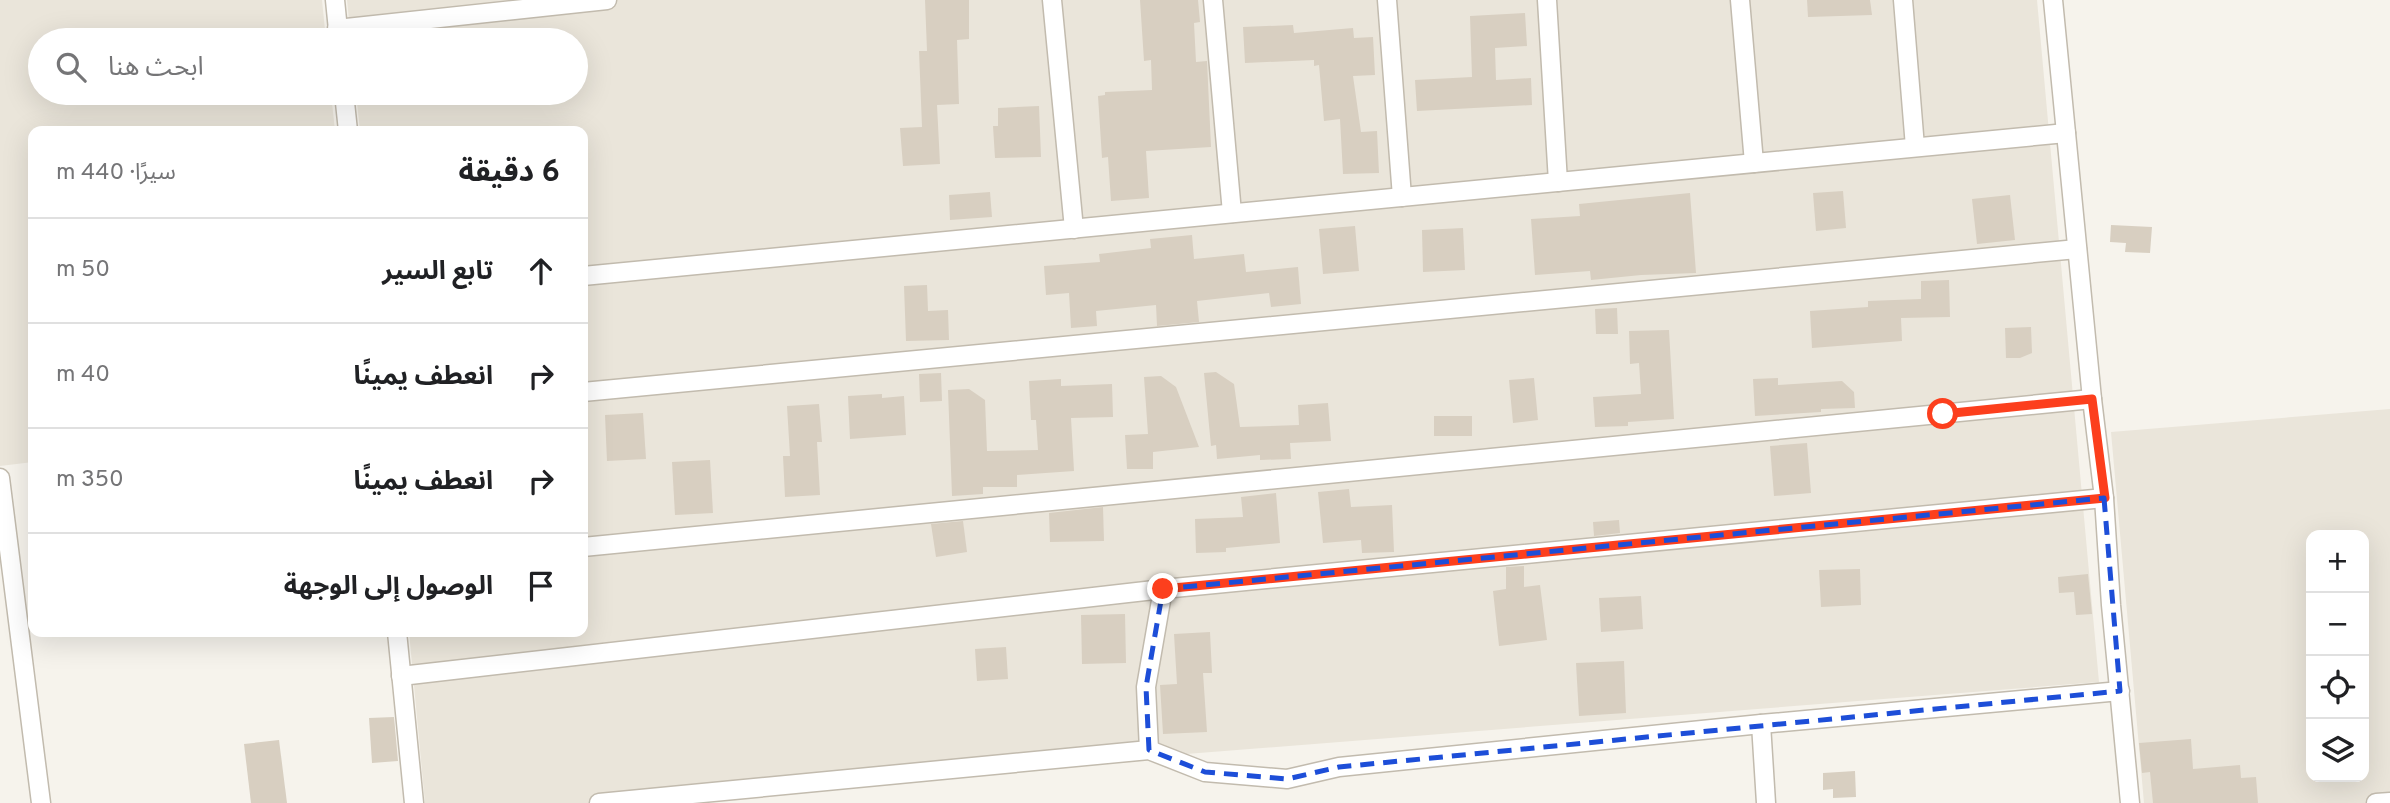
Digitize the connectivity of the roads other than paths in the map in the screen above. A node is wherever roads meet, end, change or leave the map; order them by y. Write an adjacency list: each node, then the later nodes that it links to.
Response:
1 (335, 0): 10 (street)
2 (607, 0): 11 (street)
3 (1052, 0): 20 (street)
4 (1213, 0): 19 (street)
5 (1387, 0): 18 (street)
6 (1547, 0): 17 (street)
7 (1740, 0): 16 (street)
8 (1903, 0): 15 (street)
9 (2053, 0): 14 (street)
10 (337, 28)
11 (385, 28)
12 (345, 105): 13 (street)
13 (347, 126)
14 (2066, 132): 15 (street); 21 (street)
15 (1915, 147): 16 (street)
16 (1754, 163): 17 (street)
17 (1558, 182): 18 (street)
18 (1402, 197): 19 (street)
19 (1232, 213): 20 (street)
20 (1074, 229): 22 (street)
21 (2077, 249): 23 (street); 24 (street)
22 (588, 276)
23 (588, 392)
24 (2092, 399): 26 (street); 27 (street)
25 (0, 478): 29 (street)
26 (2105, 498): 28 (street); 32 (street)
27 (588, 547)
28 (1163, 589): 31 (street); 34 (street)
29 (8, 604): 36 (street)
30 (397, 637): 31 (street)
31 (401, 676): 37 (street)
32 (2120, 691): 33 (street); 40 (street)
33 (1761, 724): 34 (street); 39 (street)
34 (1149, 750): 38 (street)
35 (2390, 802): 41 (street)
36 (41, 803)
37 (414, 803)
38 (599, 803)
39 (1766, 803)
40 (2130, 803)
41 (2376, 803)

